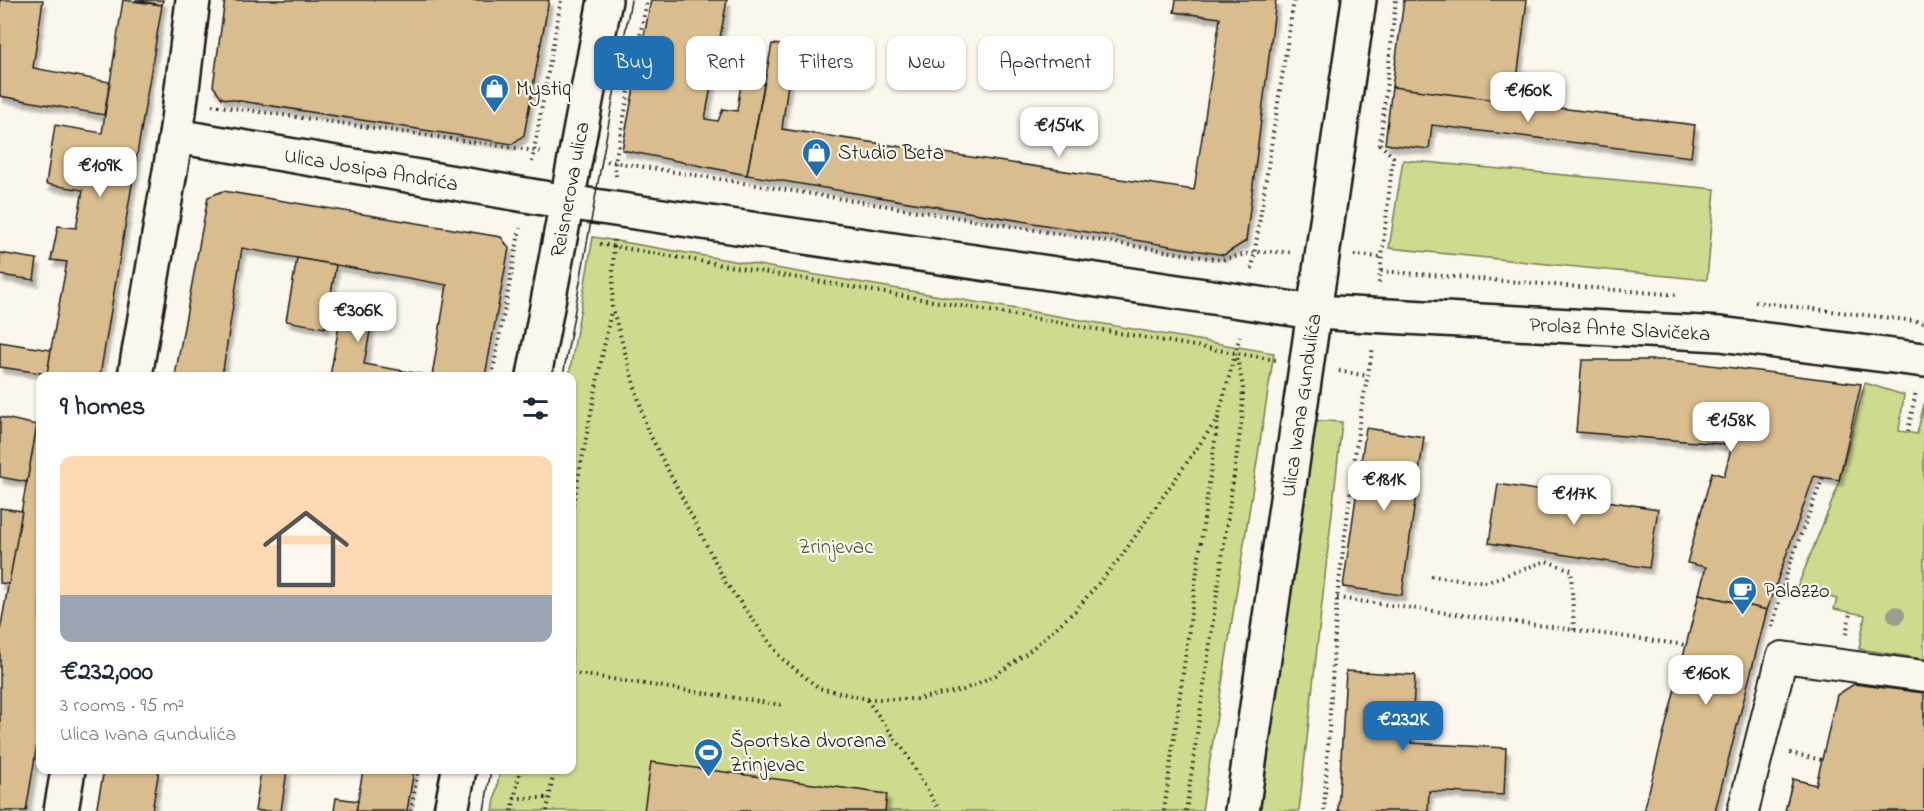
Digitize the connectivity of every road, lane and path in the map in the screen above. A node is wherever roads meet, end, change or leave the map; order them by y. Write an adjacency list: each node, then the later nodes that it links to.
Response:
1 (193, 0): 8 (street)
2 (605, 0): 9 (street, Reisnerova ulica)
3 (647, 0): 10 (path)
4 (1294, 0): 16 (path)
5 (1359, 0): 17 (street, Ulica Ivana Gundulića)
6 (1395, 0): 18 (path)
7 (211, 105): 9 (path)
8 (176, 136): 11 (street, Ulica Josipa Andrića); 29 (street)
9 (576, 156): 10 (path); 11 (street, Reisnerova ulica)
10 (615, 162): 12 (path); 16 (path)
11 (567, 202): 12 (street); 14 (street, Reisnerova ulica)
12 (618, 210): 15 (path); 22 (street)
13 (507, 228): 14 (path)
14 (560, 238): 15 (path); 30 (street, Reisnerova ulica)
15 (614, 246): 23 (path); 27 (path)
16 (1255, 252): 17 (path); 22 (path)
17 (1322, 252): 18 (path); 24 (street, Ulica Ivana Gundulića)
18 (1382, 257): 19 (path)
19 (1381, 271): 20 (path); 25 (path)
20 (1689, 296)
21 (1748, 301): 26 (path)
22 (1247, 303): 24 (street); 27 (path)
23 (612, 307): 36 (path); 44 (path)
24 (1314, 312): 25 (street, Prolaz Ante Slavičeka); 28 (street, Ulica Ivana Gundulića)
25 (1376, 315): 31 (street, Prolaz Ante Slavičeka); 32 (path)
26 (1924, 322)
27 (1236, 353): 28 (path); 33 (path); 60 (path)
28 (1306, 366): 32 (path); 61 (street, Ulica Ivana Gundulića)
29 (136, 372)
30 (535, 372)
31 (1920, 372): 34 (path)
32 (1368, 376): 38 (path)
33 (1218, 418): 44 (path); 59 (path)
34 (1908, 431)
35 (1823, 477): 40 (path)
36 (576, 490)
37 (1431, 576): 39 (path)
38 (1337, 598): 39 (path); 62 (path)
39 (1574, 631): 41 (path)
40 (1776, 644): 43 (street); 63 (street)
41 (1686, 645)
42 (576, 674): 45 (path)
43 (1924, 676)
44 (867, 699): 58 (path)
45 (782, 705)
46 (67, 774): 53 (street)
47 (417, 774): 54 (path)
48 (458, 774): 55 (street)
49 (519, 774): 51 (path)
50 (553, 774): 52 (path)
51 (514, 798): 52 (path); 56 (path)
52 (549, 798): 57 (path)
53 (61, 811)
54 (411, 811)
55 (451, 811)
56 (512, 811)
57 (547, 811)
58 (940, 811)
59 (1164, 811)
60 (1186, 811)
61 (1242, 811)
62 (1324, 811)
63 (1743, 811)

